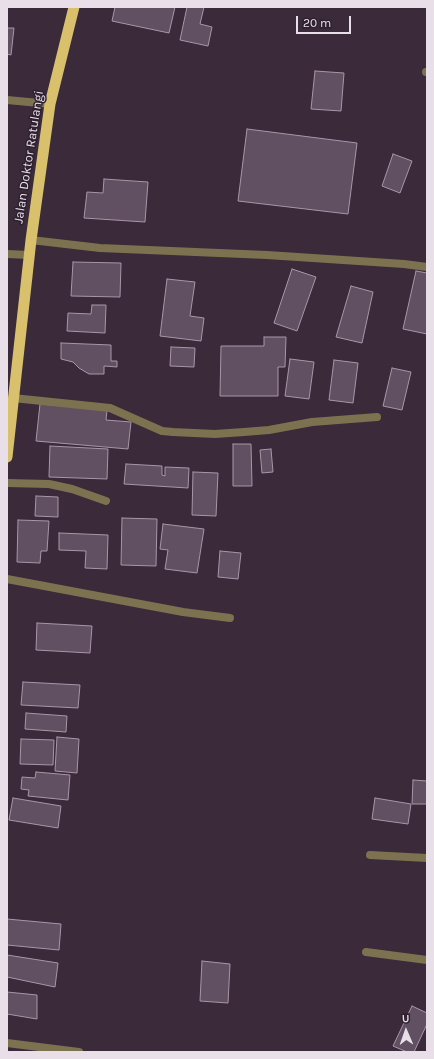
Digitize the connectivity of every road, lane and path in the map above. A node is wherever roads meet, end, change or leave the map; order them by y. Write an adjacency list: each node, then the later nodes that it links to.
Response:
1 (74, 7): 3 (highway, Jalan Doktor Ratulangi)
2 (7, 100): 3 (street)
3 (50, 104): 4 (highway, Jalan Doktor Ratulangi)
4 (31, 240): 6 (highway, Jalan Doktor Ratulangi); 7 (street)
5 (7, 254): 6 (street)
6 (29, 255): 8 (highway, Jalan Doktor Ratulangi)
7 (427, 267)
8 (13, 398): 9 (street); 10 (highway, Jalan Doktor Ratulangi)
9 (377, 416)
10 (7, 457)
11 (7, 483): 12 (street)
12 (106, 501)
13 (7, 579): 14 (street)
14 (230, 618)
15 (370, 855): 16 (street)
16 (427, 858)
17 (366, 952): 18 (street)
18 (427, 960)
19 (7, 1043): 20 (street)
20 (79, 1052)

